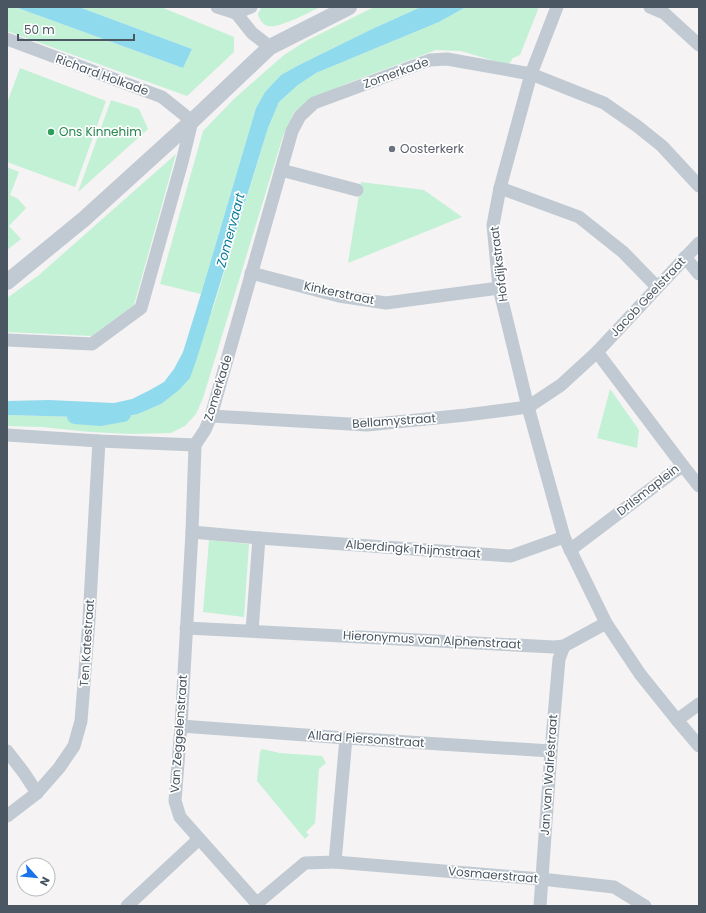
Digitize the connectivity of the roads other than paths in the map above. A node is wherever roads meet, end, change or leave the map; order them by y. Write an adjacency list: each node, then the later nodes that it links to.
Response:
1 (217, 7): 7 (street)
2 (251, 7): 7 (street)
3 (349, 7): 10 (street)
4 (557, 7): 11 (street)
5 (650, 7): 6 (street)
6 (666, 10): 9 (street)
7 (236, 13): 10 (street)
8 (7, 39): 12 (street, Richard Holkade)
9 (699, 45)
10 (270, 47): 12 (street)
11 (530, 74): 13 (street, Zomerkade); 14 (street, Zomerkade); 15 (street, Hofdijkstraat)
12 (192, 121): 21 (street); 24 (street)
13 (281, 170): 16 (street); 19 (street, Zomerkade)
14 (699, 186)
15 (500, 188): 22 (street); 23 (street, Hofdijkstraat)
16 (357, 190)
17 (699, 243): 18 (street, Jacob Geelstraat)
18 (685, 257): 20 (street); 22 (street, Jacob Geelstraat)
19 (251, 273): 23 (street, Kinkerstraat); 27 (street, Zomerkade)
20 (699, 274)
21 (7, 282)
22 (657, 286): 25 (street, Jacob Geelstraat)
23 (499, 288): 26 (street, Hofdijkstraat)
24 (7, 340)
25 (597, 352): 26 (street); 31 (street, Drilsmaplein)
26 (528, 407): 27 (street, Bellamystraat); 34 (street)
27 (211, 416): 30 (street, Zomerkade)
28 (7, 435): 29 (street)
29 (99, 441): 30 (street); 48 (street, Ten Katestraat)
30 (195, 445): 33 (street, Van Zeggelenstraat)
31 (683, 466): 32 (street); 36 (street, Drilsmaplein)
32 (699, 486)
33 (192, 532): 35 (street); 38 (street, Van Zeggelenstraat)
34 (564, 537): 35 (street, Alberdingk Thijmstraat); 36 (street)
35 (259, 538): 39 (street)
36 (570, 550): 37 (street)
37 (606, 623): 40 (street, Hieronymus van Alphenstraat); 42 (street)
38 (186, 628): 39 (street); 43 (street, Van Zeggelenstraat)
39 (252, 631): 40 (street, Hieronymus van Alphenstraat)
40 (564, 646): 47 (street, Jan van Walréstraat)
41 (699, 704): 42 (street)
42 (676, 720): 45 (street)
43 (181, 726): 44 (street, Allard Piersonstraat); 50 (street, Van Zeggelenstraat)
44 (346, 738): 47 (street, Allard Piersonstraat); 51 (street)
45 (699, 746)
46 (7, 751): 48 (street)
47 (550, 751): 52 (street, Jan van Walréstraat)
48 (37, 793): 49 (street, Ten Katestraat)
49 (7, 816)
50 (199, 839): 53 (street, Van Zeggelenstraat); 54 (street)
51 (335, 862): 52 (street, Vosmaerstraat); 53 (street, Vosmaerstraat)
52 (541, 879): 55 (street, Jan van Walréstraat); 56 (street, Vosmaerstraat)
53 (258, 905)
54 (127, 906)
55 (540, 906)
56 (645, 906)

